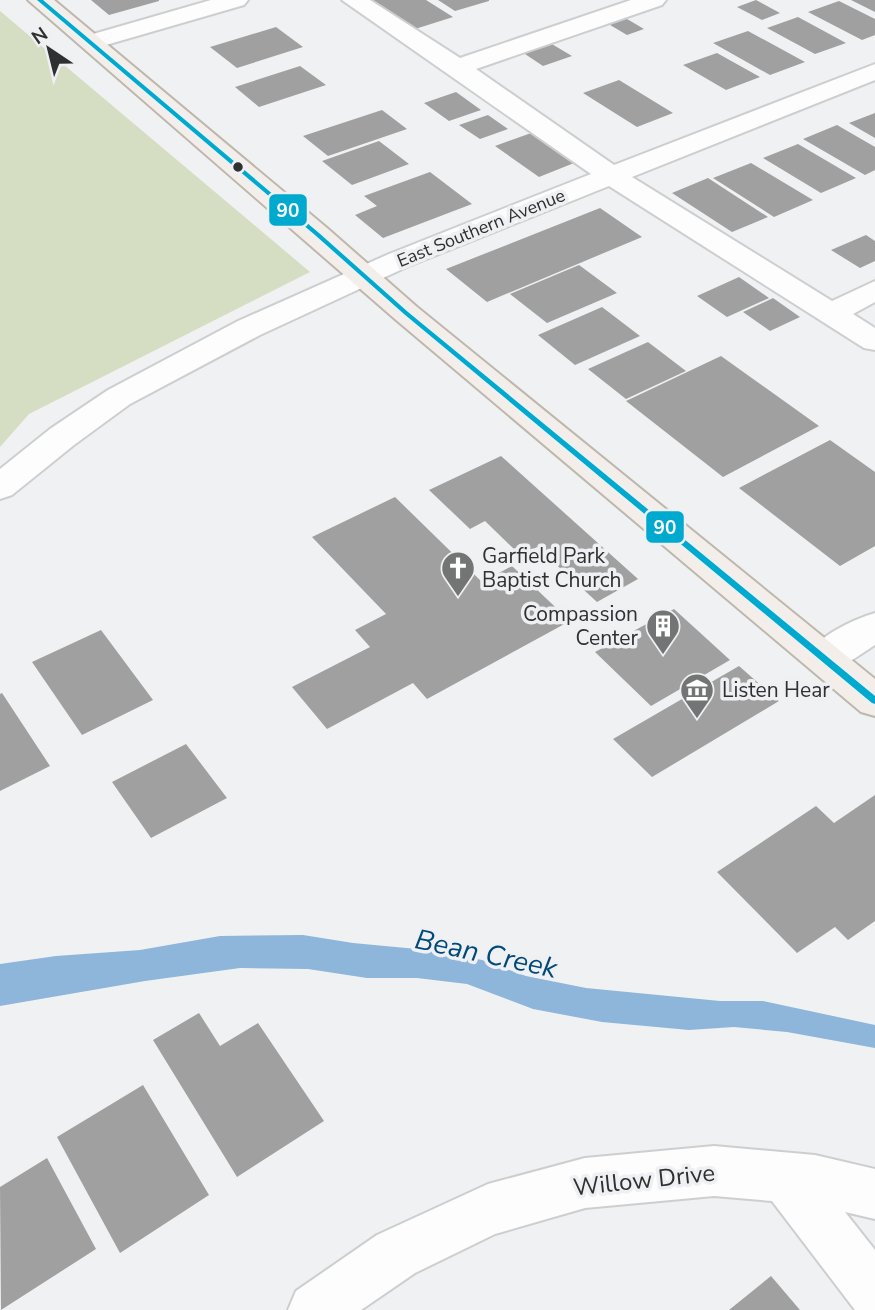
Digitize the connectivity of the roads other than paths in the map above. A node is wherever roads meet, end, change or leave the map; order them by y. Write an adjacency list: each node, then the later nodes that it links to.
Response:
1 (40, 0): 5 (main road)
2 (236, 0): 5 (street)
3 (354, 0): 6 (street)
4 (654, 0): 6 (street)
5 (90, 42): 9 (main road)
6 (457, 67): 8 (street)
7 (875, 71): 8 (street, East Southern Avenue)
8 (611, 176): 9 (street, East Southern Avenue); 11 (street)
9 (363, 275): 13 (street, East Southern Avenue); 15 (main road)
10 (875, 290): 11 (street)
11 (832, 313): 12 (street)
12 (875, 341)
13 (0, 487)
14 (875, 627): 15 (street)
15 (824, 658): 16 (main road)
16 (875, 701)
17 (785, 1177): 18 (street, Willow Drive); 19 (street); 20 (street, Willow Drive)
18 (875, 1194)
19 (875, 1293)
20 (315, 1310)

